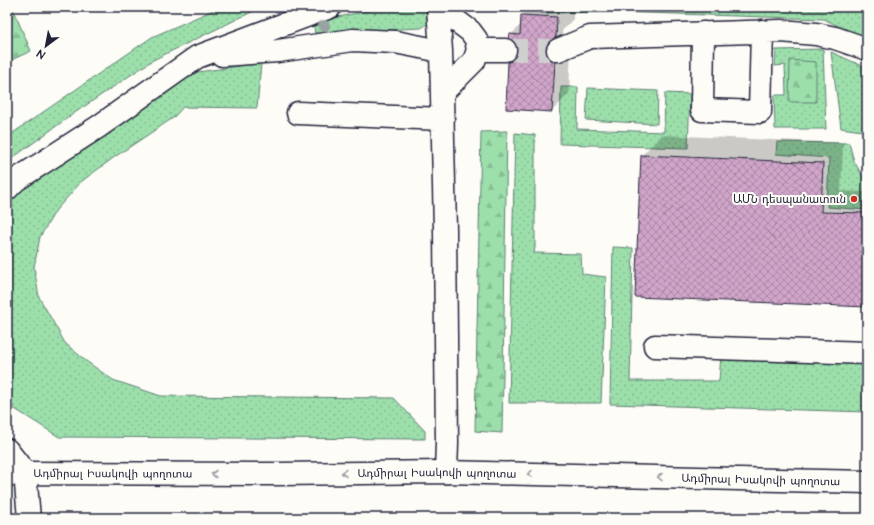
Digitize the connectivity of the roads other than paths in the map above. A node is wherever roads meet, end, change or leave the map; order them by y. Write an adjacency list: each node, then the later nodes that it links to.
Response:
1 (330, 7): 9 (main road)
2 (762, 31): 3 (main road); 3 (main road); 4 (main road)
3 (703, 33): 7 (main road)
4 (867, 49)
5 (478, 50): 6 (main road); 8 (main road); 10 (main road)
6 (505, 50)
7 (558, 50)
8 (441, 51): 9 (main road); 10 (main road)
9 (197, 57): 13 (main road)
10 (442, 93): 12 (main road)
11 (298, 114): 12 (main road)
12 (443, 119): 17 (main road)
13 (7, 189)
14 (654, 346): 15 (main road)
15 (867, 353)
16 (7, 450): 18 (main road)
17 (446, 472): 18 (main road, Ադմիրալ Իսակովի պողոտա, one-way to 18); 19 (main road, Ադմիրալ Իսակովի պողոտա, one-way to 17)
18 (16, 474): 20 (main road)
19 (867, 482)
20 (29, 518)

